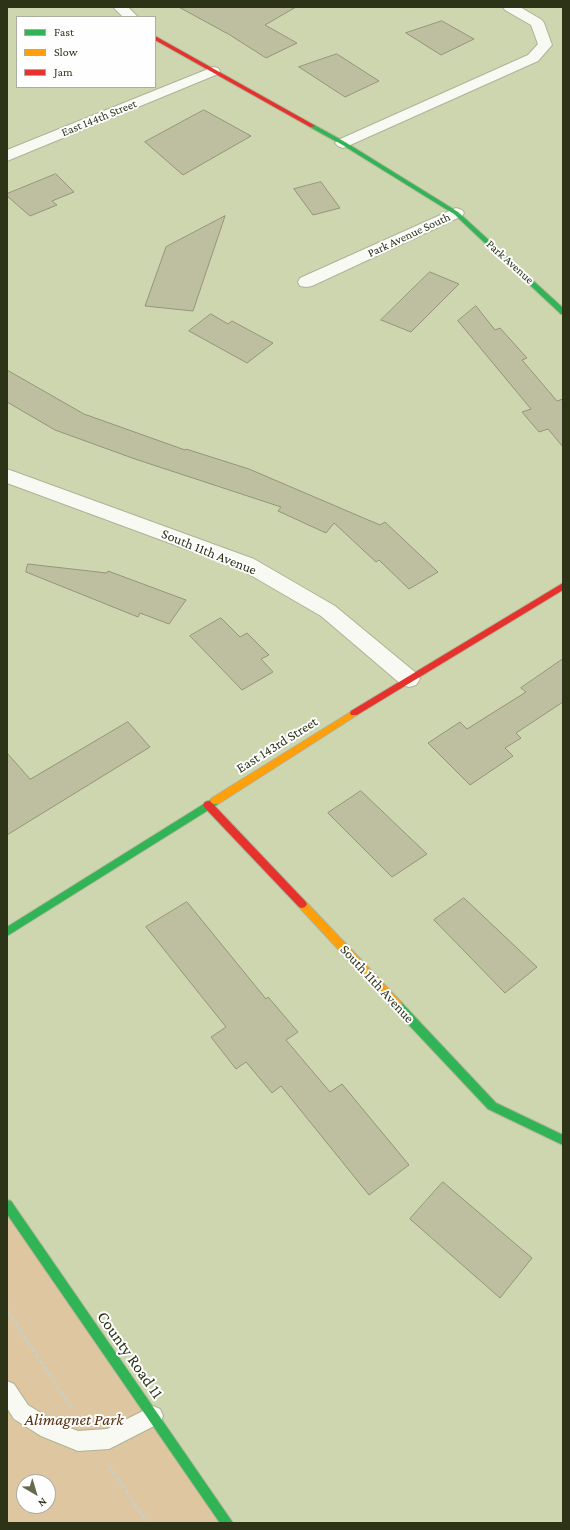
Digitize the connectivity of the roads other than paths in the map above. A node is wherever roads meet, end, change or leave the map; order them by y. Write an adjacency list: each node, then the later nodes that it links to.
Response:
1 (120, 7): 3 (street)
2 (510, 7): 6 (street)
3 (130, 16)
4 (156, 39): 5 (street)
5 (213, 71): 6 (street, Park Avenue South); 7 (street, East 144th Street)
6 (343, 143): 8 (street, Park Avenue South)
7 (7, 156)
8 (456, 213): 9 (street, Park Avenue South); 10 (street, Park Avenue)
9 (306, 282)
10 (560, 304)
11 (7, 476): 13 (street, South 11th Avenue)
12 (563, 586): 13 (street, East 143rd Street)
13 (409, 679): 14 (street, East 143rd Street)
14 (208, 804): 15 (street, East 143rd Street); 16 (street, South 11th Avenue)
15 (7, 932)
16 (563, 1140)
17 (7, 1205): 19 (street, County Road 11)
18 (7, 1391): 19 (lane)
19 (153, 1416): 20 (street, County Road 11)
20 (227, 1523)

